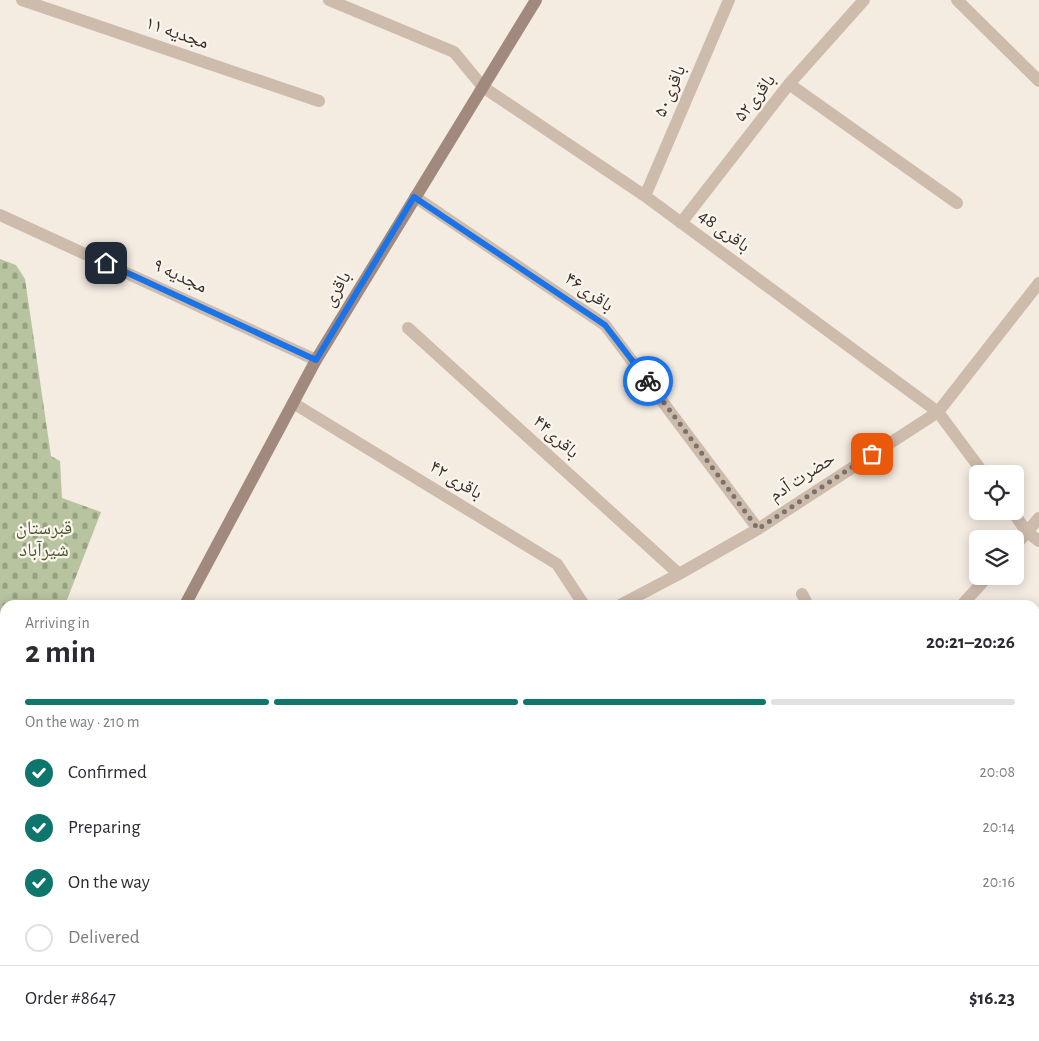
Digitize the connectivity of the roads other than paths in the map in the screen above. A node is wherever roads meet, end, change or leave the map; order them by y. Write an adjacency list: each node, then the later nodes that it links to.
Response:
1 (22, 0): 10 (street, مجدیه ۱۱)
2 (329, 0): 9 (street, باقری 48)
3 (536, 0): 9 (street, باقری)
4 (729, 0): 11 (street, باقری۵۰)
5 (864, 0): 8 (street, باقری۵۲)
6 (956, 0): 7 (street)
7 (1039, 81)
8 (789, 84): 13 (street); 15 (street, باقری۵۲)
9 (483, 87): 11 (street, باقری 48); 12 (street, باقری)
10 (320, 101)
11 (645, 196): 15 (street, باقری 48)
12 (414, 197): 18 (street, باقری); 24 (street, باقری۴۶)
13 (957, 203)
14 (0, 215): 18 (street, مجدیه ۹)
15 (681, 224): 20 (street, باقری 48)
16 (1039, 283): 20 (street, حضرت آدم)
17 (408, 328): 28 (street, باقری۴۴)
18 (316, 360): 19 (street, باقری)
19 (293, 403): 30 (street, باقری); 31 (street, باقری ۴۲)
20 (938, 412): 21 (street, باقری 48); 24 (street, حضرت آدم)
21 (977, 465)
22 (1039, 518): 25 (street)
23 (1019, 520): 25 (street)
24 (758, 529): 28 (street, حضرت آدم)
25 (1028, 532): 26 (street); 27 (street)
26 (1024, 536)
27 (1039, 541)
28 (679, 574): 32 (street, حضرت آدم)
29 (980, 585): 33 (street)
30 (188, 600)
31 (581, 600)
32 (630, 600)
33 (966, 600)

